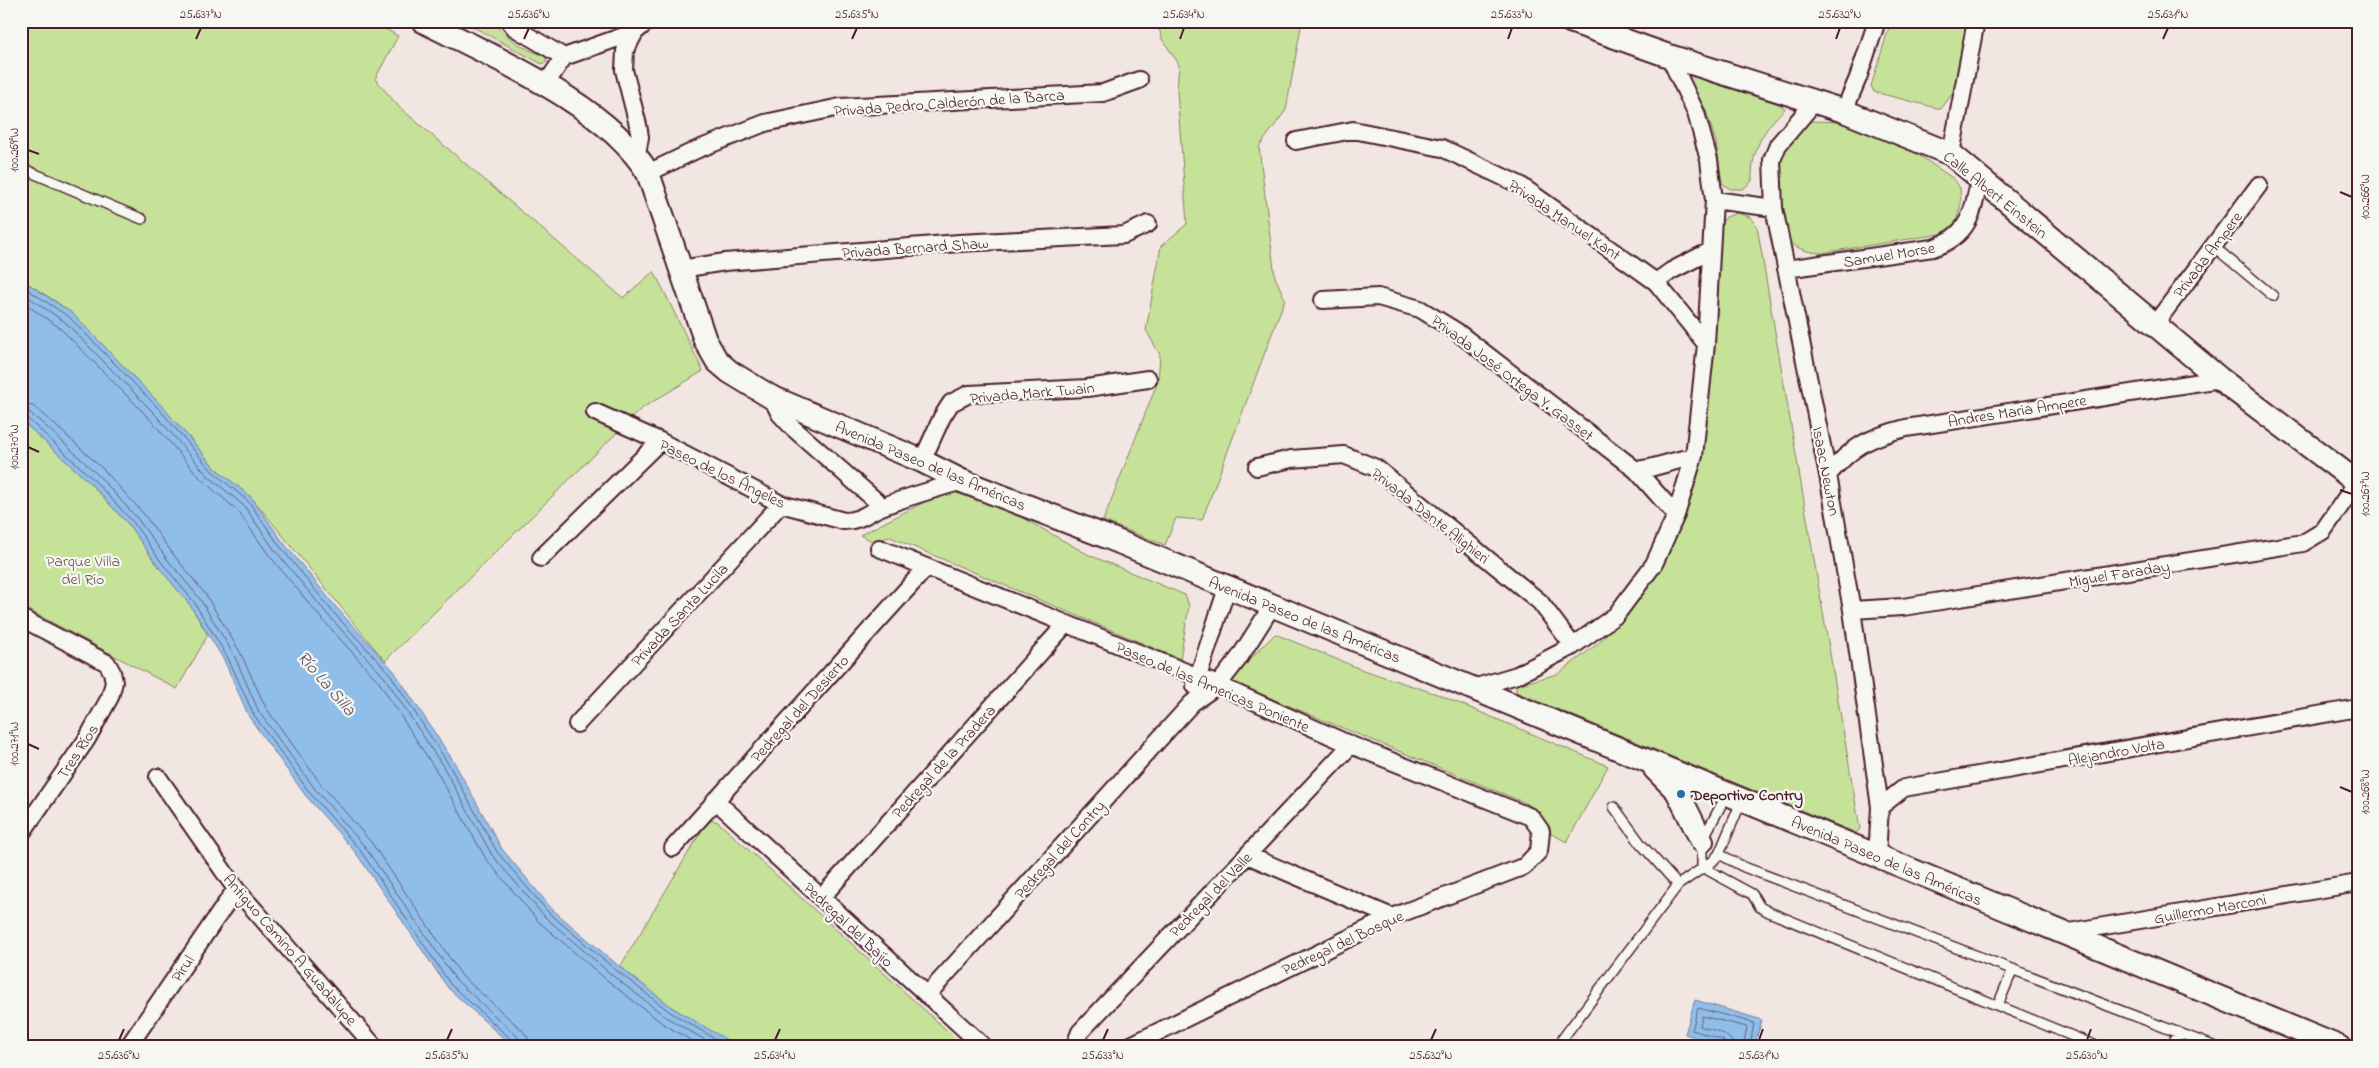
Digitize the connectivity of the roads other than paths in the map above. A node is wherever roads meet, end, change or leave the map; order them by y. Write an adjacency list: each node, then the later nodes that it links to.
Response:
1 (423, 21): 11 (street)
2 (509, 21): 9 (street)
3 (648, 21): 7 (street)
4 (1570, 21): 8 (street, Calle Albert Einstein)
5 (1877, 21): 13 (street)
6 (1976, 21): 15 (street)
7 (635, 32): 9 (street); 16 (street)
8 (1669, 56): 12 (street, Calle Albert Einstein); 20 (street)
9 (564, 57): 11 (street)
10 (1139, 80): 16 (street, Privada Pedro Calderón de la Barca)
11 (545, 85): 16 (street)
12 (1815, 101): 13 (street, Calle Albert Einstein); 21 (street, Isaac Newton)
13 (1844, 111): 15 (street, Calle Albert Einstein)
14 (1296, 141): 28 (street, Privada Manuel Kant)
15 (1951, 154): 18 (street, Calle Albert Einstein)
16 (642, 163): 26 (street, Avenida Paseo de las Américas)
17 (21, 168): 22 (lane)
18 (1979, 179): 27 (street, Samuel Morse); 31 (street, Calle Albert Einstein)
19 (2259, 185): 24 (street, Privada Ampere)
20 (1714, 200): 21 (street); 25 (street)
21 (1774, 208): 27 (street, Isaac Newton)
22 (142, 219)
23 (1148, 224): 26 (street, Privada Bernard Shaw)
24 (2213, 246): 29 (lane); 31 (street, Privada Ampere)
25 (1710, 251): 28 (street); 32 (street)
26 (681, 269): 35 (street, Avenida Paseo de las Américas)
27 (1786, 269): 42 (street, Isaac Newton)
28 (1656, 282): 32 (street, Privada Manuel Kant)
29 (2272, 296)
30 (1323, 300): 41 (street, Privada José Ortega Y. Gasset)
31 (2155, 324): 34 (street, Calle Albert Einstein)
32 (1706, 344): 38 (street)
33 (1148, 379): 39 (street, Privada Mark Twain)
34 (2220, 379): 42 (street, Andres Maria Ampere); 44 (street, Calle Albert Einstein)
35 (770, 397): 39 (street, Avenida Paseo de las Américas); 46 (street)
36 (595, 412): 37 (street, Paseo de los Ángeles)
37 (660, 441): 45 (street, Paseo de los Ángeles); 49 (street)
38 (1694, 456): 41 (street); 47 (street)
39 (922, 461): 43 (street, Avenida Paseo de las Américas)
40 (1257, 467): 56 (street, Privada Dante Alighieri)
41 (1636, 470): 47 (street, Privada José Ortega Y. Gasset)
42 (1828, 475): 53 (street, Isaac Newton)
43 (962, 481): 46 (street, Paseo de los Ángeles); 51 (street, Avenida Paseo de las Américas)
44 (2357, 483): 53 (street, Miguel Faraday)
45 (781, 504): 46 (street, Paseo de los Ángeles); 62 (street, Privada Santa Lucila)
46 (882, 506)
47 (1676, 514): 56 (street)
48 (879, 548): 50 (street, Paseo de las Americas Poniente)
49 (541, 558)
50 (926, 568): 55 (street, Paseo de las Americas Poniente); 67 (street, Pedregal del Desierto)
51 (1227, 588): 52 (street, Avenida Paseo de las Américas); 57 (street)
52 (1272, 606): 58 (street, Pedregal del Contry); 59 (street, Avenida Paseo de las Américas)
53 (1852, 610): 69 (street, Isaac Newton)
54 (21, 618): 71 (street, Tres Ríos)
55 (1065, 625): 57 (street, Paseo de las Americas Poniente); 80 (street, Pedregal de la Pradera)
56 (1573, 646): 59 (street)
57 (1196, 678): 58 (street, Paseo de las Americas Poniente); 60 (street)
58 (1218, 685): 60 (street, Pedregal del Contry); 63 (street, Paseo de las Americas Poniente)
59 (1473, 688): 64 (street, Avenida Paseo de las Américas)
60 (1192, 703): 84 (street, Pedregal del Contry)
61 (2358, 708): 69 (street, Alejandro Volta)
62 (577, 724)
63 (1351, 745): 70 (street, Paseo de las Americas Poniente); 74 (street, Pedregal del Valle)
64 (1649, 763): 66 (street, Avenida Paseo de las Américas); 72 (street)
65 (158, 777): 79 (street, Antiguo Camino A Guadalupe)
66 (1735, 797): 72 (lane); 72 (lane); 75 (street, Avenida Paseo de las Américas)
67 (715, 800): 73 (street, Pedregal del Desierto); 80 (street, Pedregal del Bajío)
68 (1614, 807): 78 (lane)
69 (1880, 807): 75 (street, Isaac Newton)
70 (1542, 831): 81 (street, Pedregal del Bosque)
71 (21, 834)
72 (1711, 847): 76 (lane); 76 (lane); 83 (lane)
73 (673, 848)
74 (1247, 855): 81 (street); 90 (street, Pedregal del Valle)
75 (1878, 856): 82 (street, Avenida Paseo de las Américas)
76 (1702, 867): 78 (lane); 85 (lane)
77 (2358, 883): 82 (street, Guillermo Marconi)
78 (1678, 885): 92 (lane)
79 (236, 889): 87 (street, Pirul); 88 (street, Antiguo Camino A Guadalupe)
80 (821, 898): 84 (street, Pedregal del Bajío)
81 (1392, 917): 91 (street, Pedregal del Bosque)
82 (2063, 933): 96 (street, Avenida Paseo de las Américas)
83 (2013, 969): 85 (lane); 86 (lane)
84 (927, 995): 89 (street, Pedregal del Bajío)
85 (1998, 1005): 93 (lane)
86 (2178, 1032): 94 (lane); 95 (lane)
87 (128, 1047)
88 (375, 1047)
89 (984, 1047)
90 (1074, 1047)
91 (1127, 1047)
92 (1561, 1047)
93 (2099, 1047)
94 (2172, 1047)
95 (2216, 1047)
96 (2339, 1047)

